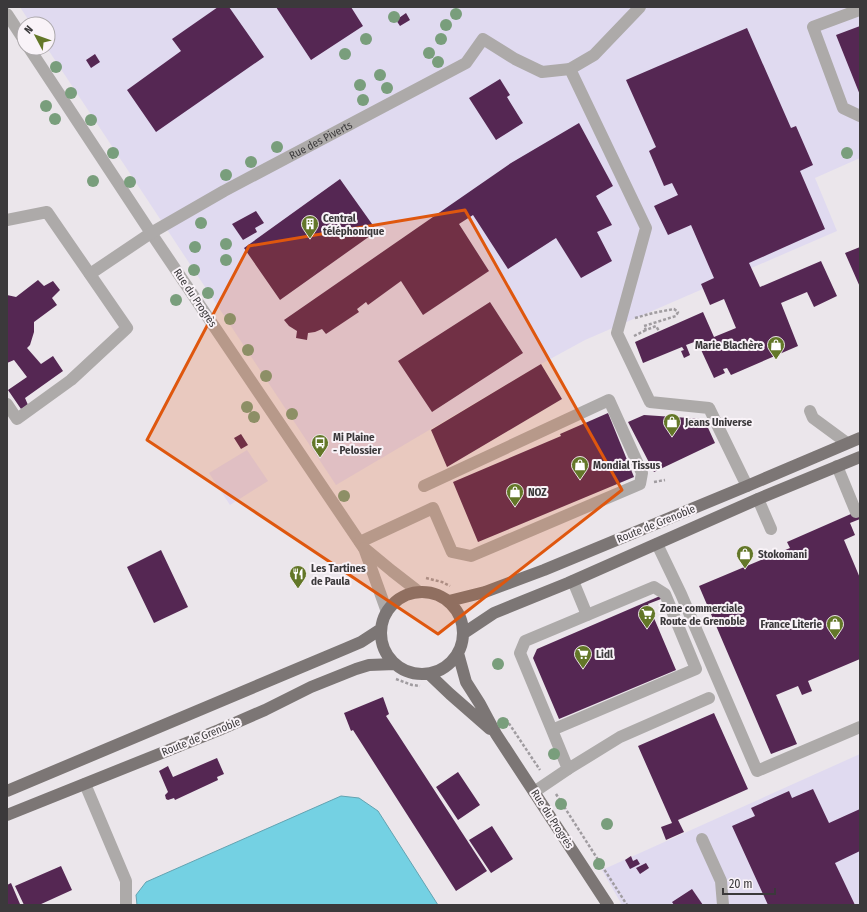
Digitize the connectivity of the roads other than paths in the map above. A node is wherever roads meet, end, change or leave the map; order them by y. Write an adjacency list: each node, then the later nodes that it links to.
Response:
1 (640, 7): 6 (street)
2 (860, 9): 7 (street)
3 (7, 14): 4 (street)
4 (16, 28)
5 (34, 56): 9 (street, Rue du Progrès)
6 (570, 69): 9 (street, Rue des Piverts); 18 (street)
7 (860, 116)
8 (7, 220): 10 (street)
9 (151, 233): 10 (street, Rue des Piverts); 22 (street, Rue du Progrès)
10 (90, 274): 11 (street)
11 (7, 404)
12 (810, 411): 14 (street)
13 (860, 438): 14 (main road, Route de Grenoble)
14 (847, 443): 18 (main road, Route de Grenoble)
15 (860, 457): 16 (main road, Route de Grenoble)
16 (837, 466): 19 (main road, Route de Grenoble); 20 (street)
17 (424, 486): 22 (street)
18 (747, 486): 26 (main road, Route de Grenoble)
19 (758, 499): 21 (street); 23 (main road, Route de Grenoble)
20 (858, 518)
21 (771, 529)
22 (362, 544): 25 (street, Rue du Progrès); 27 (street, Rue du Progrès)
23 (657, 544): 24 (main road, Route de Grenoble); 35 (street)
24 (573, 581): 28 (street); 30 (main road, Route de Grenoble)
25 (419, 592): 26 (main road); 27 (main road)
26 (449, 601): 30 (main road)
27 (387, 612): 29 (main road)
28 (588, 615): 36 (street); 36 (street)
29 (381, 629): 32 (main road); 40 (main road)
30 (464, 633): 31 (main road)
31 (458, 654): 33 (main road); 37 (main road, Rue du Progrès)
32 (395, 664): 33 (main road); 39 (main road, Route de Grenoble)
33 (430, 674): 37 (main road, Rue du Progrès)
34 (708, 698): 38 (street)
35 (860, 727)
36 (552, 730): 38 (street)
37 (496, 734): 41 (main road, Rue du Progrès)
38 (568, 769): 41 (street)
39 (85, 784): 42 (main road, Route de Grenoble); 44 (street)
40 (7, 791)
41 (534, 792): 45 (main road, Rue du Progrès)
42 (7, 816)
43 (702, 839): 46 (street)
44 (126, 905)
45 (608, 905)
46 (723, 905)

